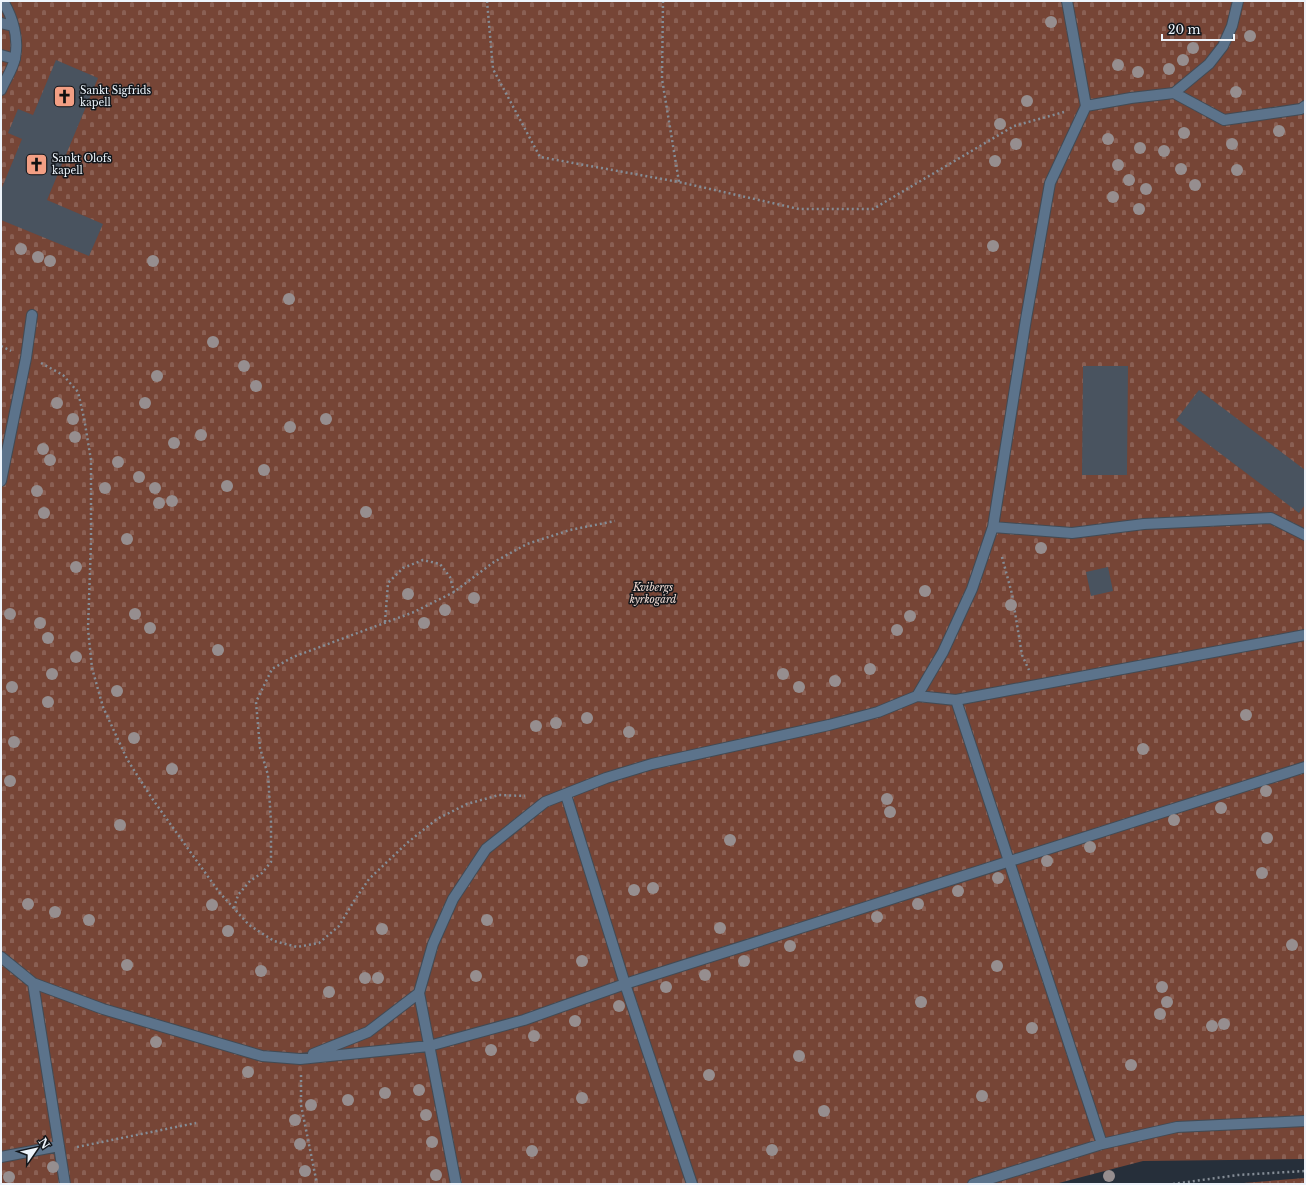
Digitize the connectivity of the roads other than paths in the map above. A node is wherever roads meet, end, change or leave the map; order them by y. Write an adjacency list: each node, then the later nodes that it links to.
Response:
1 (3, 1): 5 (lane)
2 (1067, 1): 10 (lane)
3 (1238, 1): 9 (lane)
4 (1, 22): 5 (lane)
5 (13, 26): 7 (lane)
6 (1, 55): 7 (lane)
7 (15, 60): 8 (lane)
8 (1, 90)
9 (1174, 93): 10 (lane); 11 (lane)
10 (1086, 106): 14 (lane)
11 (1305, 106)
12 (32, 315): 13 (lane)
13 (1, 482)
14 (993, 528): 15 (lane); 17 (lane)
15 (1305, 535)
16 (1305, 635): 18 (lane)
17 (917, 696): 18 (lane); 20 (lane)
18 (956, 700): 21 (lane)
19 (1305, 767): 21 (lane)
20 (566, 795): 24 (lane); 25 (lane)
21 (1010, 862): 24 (lane); 29 (lane)
22 (1, 957): 23 (lane)
23 (32, 983): 27 (lane); 30 (lane)
24 (625, 984): 26 (lane); 34 (lane)
25 (419, 993): 26 (lane); 27 (lane)
26 (429, 1046): 27 (lane); 33 (lane)
27 (300, 1059)
28 (1305, 1121): 29 (lane)
29 (1102, 1144): 35 (lane)
30 (59, 1146): 31 (lane); 32 (lane)
31 (1, 1157)
32 (65, 1184)
33 (456, 1184)
34 (692, 1184)
35 (973, 1184)

